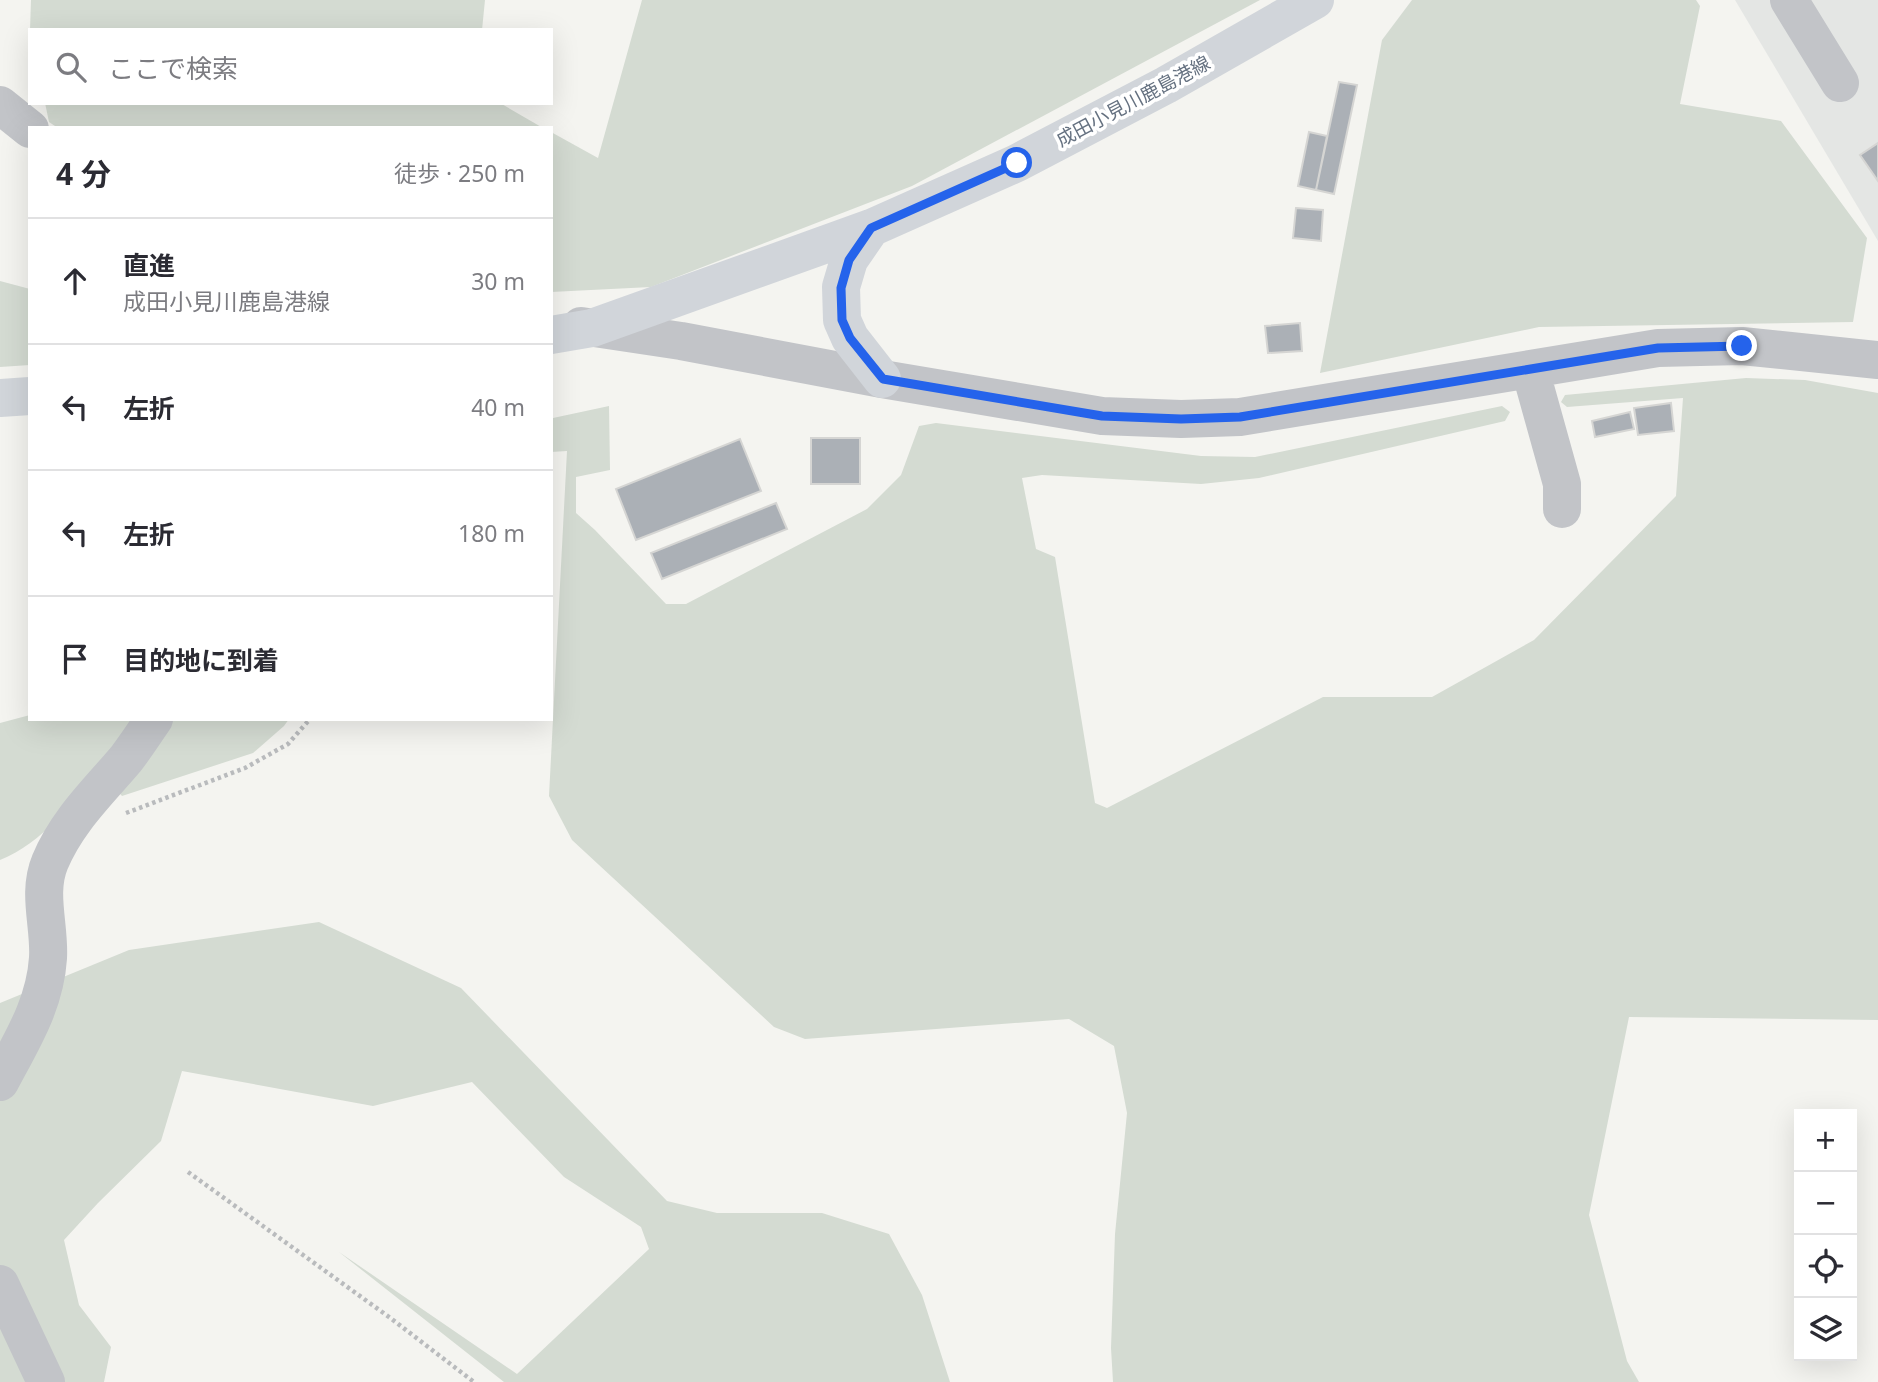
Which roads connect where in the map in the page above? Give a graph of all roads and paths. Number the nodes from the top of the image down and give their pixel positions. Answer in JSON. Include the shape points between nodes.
{"nodes":[{"id":1,"x":1315,"y":0,"type":"edge"},
{"id":2,"x":1789,"y":0,"type":"edge"},
{"id":3,"x":1840,"y":83,"type":"dead end"},
{"id":4,"x":0,"y":105,"type":"edge"},
{"id":5,"x":28,"y":127,"type":"edge"},
{"id":6,"x":871,"y":228,"type":"junction"},
{"id":7,"x":553,"y":321,"type":"edge"},
{"id":8,"x":592,"y":328,"type":"junction"},
{"id":9,"x":553,"y":335,"type":"edge"},
{"id":10,"x":1878,"y":360,"type":"edge"},
{"id":11,"x":1530,"y":369,"type":"junction"},
{"id":12,"x":883,"y":379,"type":"junction"},
{"id":13,"x":28,"y":396,"type":"edge"},
{"id":14,"x":0,"y":398,"type":"edge"},
{"id":15,"x":1562,"y":509,"type":"dead end"},
{"id":16,"x":153,"y":721,"type":"edge"},
{"id":17,"x":308,"y":721,"type":"edge"},
{"id":18,"x":74,"y":821,"type":"junction"},
{"id":19,"x":0,"y":1082,"type":"edge"},
{"id":20,"x":188,"y":1172,"type":"dead end"},
{"id":21,"x":0,"y":1284,"type":"edge"},
{"id":22,"x":47,"y":1382,"type":"edge"},
{"id":23,"x":474,"y":1382,"type":"edge"}],
"edges":[{"from":1,"to":6,"type":"main road","name":"成田小見川鹿島港線","via":[[1017,163]]},
{"from":2,"to":3,"type":"street"},
{"from":4,"to":5,"type":"street"},
{"from":6,"to":8,"type":"main road","name":"成田小見川鹿島港線"},
{"from":6,"to":12,"type":"main road","via":[[849,260],[841,288],[842,320],[850,338]]},
{"from":7,"to":8,"type":"street"},
{"from":8,"to":9,"type":"main road","name":"成田小見川鹿島港線"},
{"from":8,"to":12,"type":"street"},
{"from":10,"to":11,"type":"street","via":[[1742,346],[1670,347]]},
{"from":11,"to":12,"type":"street","via":[[1240,417],[1181,419],[1102,416]]},
{"from":11,"to":15,"type":"street","via":[[1562,484]]},
{"from":13,"to":14,"type":"main road"},
{"from":16,"to":18,"type":"street"},
{"from":17,"to":18,"type":"path","via":[[288,744],[245,768],[132,811],[99,821]]},
{"from":18,"to":19,"type":"street","via":[[49,864],[44,885],[48,956],[37,1013]]},
{"from":20,"to":23,"type":"path"},
{"from":21,"to":22,"type":"street"}]}
